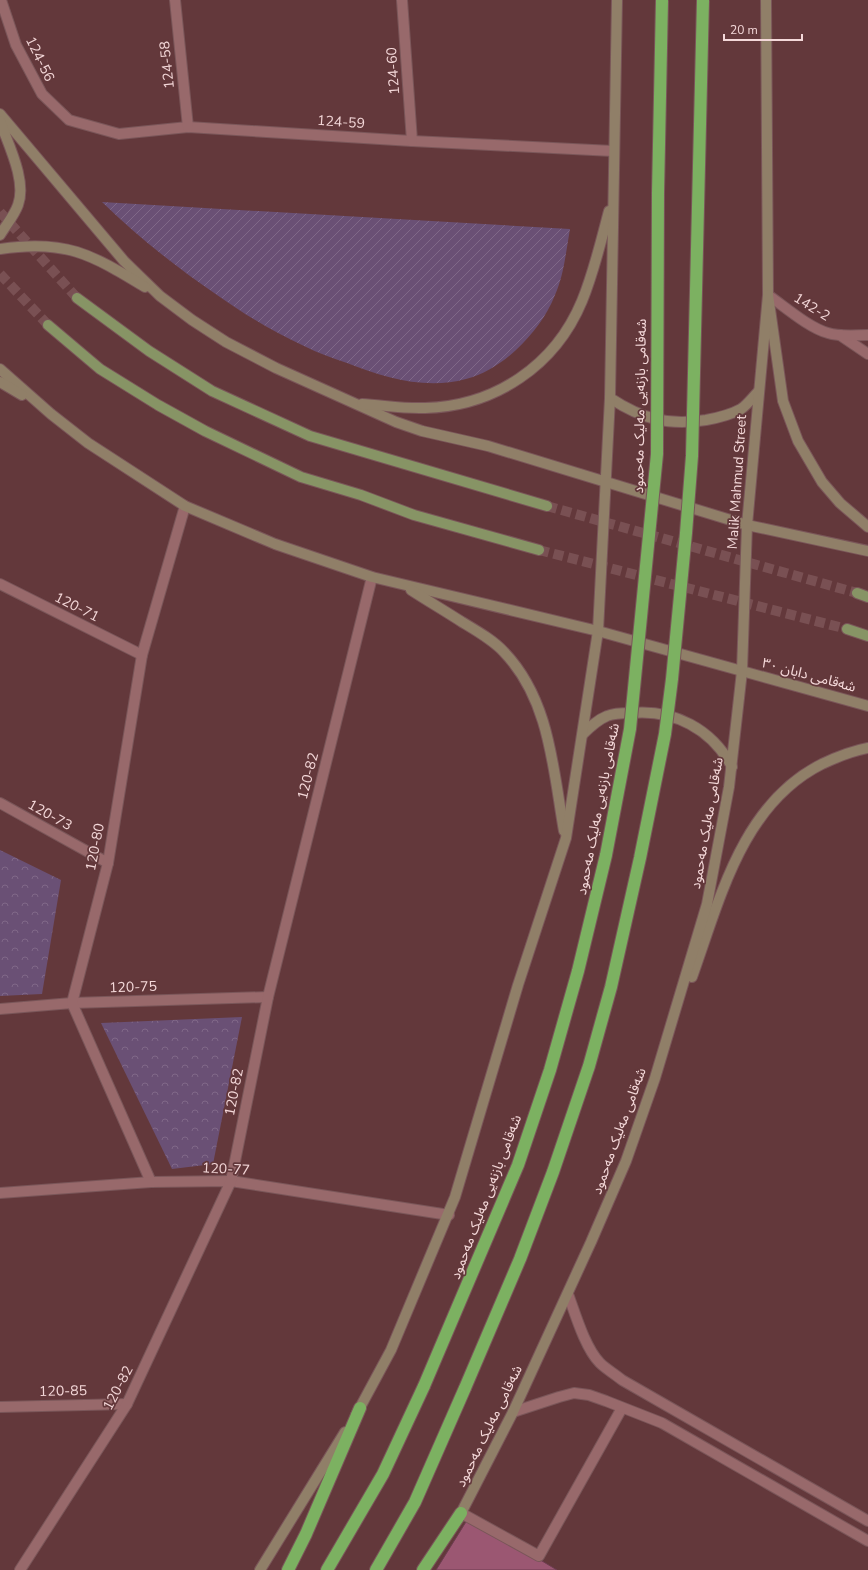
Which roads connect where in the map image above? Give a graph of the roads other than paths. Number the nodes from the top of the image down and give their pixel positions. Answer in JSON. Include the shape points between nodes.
{"nodes":[{"id":1,"x":1,"y":0,"type":"edge"},
{"id":2,"x":174,"y":0,"type":"edge"},
{"id":3,"x":402,"y":0,"type":"edge"},
{"id":4,"x":617,"y":0,"type":"edge"},
{"id":5,"x":662,"y":0,"type":"edge"},
{"id":6,"x":703,"y":0,"type":"edge"},
{"id":7,"x":766,"y":0,"type":"edge"},
{"id":8,"x":0,"y":114,"type":"edge"},
{"id":9,"x":69,"y":120,"type":"joint"},
{"id":10,"x":0,"y":121,"type":"edge"},
{"id":11,"x":188,"y":127,"type":"junction"},
{"id":12,"x":412,"y":141,"type":"junction"},
{"id":13,"x":613,"y":151,"type":"junction"},
{"id":14,"x":613,"y":197,"type":"junction"},
{"id":15,"x":0,"y":235,"type":"edge"},
{"id":16,"x":0,"y":249,"type":"edge"},
{"id":17,"x":768,"y":295,"type":"junction"},
{"id":18,"x":160,"y":296,"type":"junction"},
{"id":19,"x":77,"y":298,"type":"tunnel mouth"},
{"id":20,"x":48,"y":325,"type":"tunnel mouth"},
{"id":21,"x":840,"y":335,"type":"junction"},
{"id":22,"x":868,"y":335,"type":"edge"},
{"id":23,"x":868,"y":354,"type":"edge"},
{"id":24,"x":0,"y":370,"type":"edge"},
{"id":25,"x":0,"y":382,"type":"edge"},
{"id":26,"x":758,"y":392,"type":"junction"},
{"id":27,"x":610,"y":398,"type":"junction"},
{"id":28,"x":352,"y":403,"type":"junction"},
{"id":29,"x":51,"y":414,"type":"junction"},
{"id":30,"x":605,"y":482,"type":"junction"},
{"id":31,"x":185,"y":506,"type":"junction"},
{"id":32,"x":547,"y":506,"type":"tunnel mouth"},
{"id":33,"x":747,"y":524,"type":"junction"},
{"id":34,"x":868,"y":527,"type":"edge"},
{"id":35,"x":539,"y":550,"type":"tunnel mouth"},
{"id":36,"x":868,"y":551,"type":"edge"},
{"id":37,"x":372,"y":577,"type":"junction"},
{"id":38,"x":0,"y":584,"type":"edge"},
{"id":39,"x":404,"y":585,"type":"junction"},
{"id":40,"x":857,"y":593,"type":"tunnel mouth"},
{"id":41,"x":868,"y":597,"type":"edge"},
{"id":42,"x":847,"y":629,"type":"tunnel mouth"},
{"id":43,"x":598,"y":631,"type":"junction"},
{"id":44,"x":868,"y":636,"type":"edge"},
{"id":45,"x":142,"y":655,"type":"junction"},
{"id":46,"x":742,"y":671,"type":"junction"},
{"id":47,"x":868,"y":706,"type":"edge"},
{"id":48,"x":582,"y":734,"type":"junction"},
{"id":49,"x":868,"y":748,"type":"edge"},
{"id":50,"x":732,"y":767,"type":"junction"},
{"id":51,"x":0,"y":803,"type":"edge"},
{"id":52,"x":566,"y":838,"type":"junction"},
{"id":53,"x":108,"y":863,"type":"junction"},
{"id":54,"x":268,"y":997,"type":"junction"},
{"id":55,"x":72,"y":1003,"type":"junction"},
{"id":56,"x":0,"y":1009,"type":"edge"},
{"id":57,"x":655,"y":1078,"type":"junction"},
{"id":58,"x":231,"y":1180,"type":"junction"},
{"id":59,"x":151,"y":1182,"type":"junction"},
{"id":60,"x":0,"y":1193,"type":"edge"},
{"id":61,"x":449,"y":1215,"type":"junction"},
{"id":62,"x":568,"y":1294,"type":"junction"},
{"id":63,"x":127,"y":1404,"type":"junction"},
{"id":64,"x":0,"y":1407,"type":"edge"},
{"id":65,"x":360,"y":1408,"type":"junction"},
{"id":66,"x":622,"y":1408,"type":"junction"},
{"id":67,"x":513,"y":1412,"type":"junction"},
{"id":68,"x":461,"y":1514,"type":"junction"},
{"id":69,"x":868,"y":1521,"type":"edge"},
{"id":70,"x":868,"y":1541,"type":"edge"},
{"id":71,"x":20,"y":1570,"type":"edge"},
{"id":72,"x":260,"y":1570,"type":"edge"},
{"id":73,"x":288,"y":1570,"type":"edge"},
{"id":74,"x":326,"y":1570,"type":"edge"},
{"id":75,"x":376,"y":1570,"type":"edge"},
{"id":76,"x":422,"y":1570,"type":"edge"},
{"id":77,"x":430,"y":1570,"type":"edge"}],
"edges":[{"from":1,"to":9,"type":"street","name":"124-56","via":[[16,45],[42,94]]},
{"from":2,"to":11,"type":"street","name":"124-58"},
{"from":3,"to":12,"type":"street","name":"124-60"},
{"from":4,"to":13,"type":"main road"},
{"from":5,"to":74,"type":"highway","name":"شەقامی بازنەیی مەلیک مەحمود","bridge":true,"via":[[657,454],[630,728],[606,855],[578,971],[550,1070],[518,1165],[424,1386],[383,1474]]},
{"from":6,"to":75,"type":"highway","bridge":true,"via":[[692,456],[665,734],[640,858],[611,987],[589,1066],[553,1172],[492,1327],[415,1502]]},
{"from":7,"to":17,"type":"main road"},
{"from":8,"to":18,"type":"main road","via":[[124,261]]},
{"from":9,"to":11,"type":"street","name":"124-59","via":[[119,134]]},
{"from":10,"to":15,"type":"main road","via":[[14,158],[20,192],[16,209]]},
{"from":11,"to":12,"type":"street","name":"124-59"},
{"from":12,"to":13,"type":"street","name":"124-59"},
{"from":13,"to":14,"type":"main road"},
{"from":14,"to":27,"type":"main road"},
{"from":14,"to":28,"type":"main road","via":[[591,276],[576,314],[545,358],[527,374],[491,394],[445,407]]},
{"from":16,"to":18,"type":"main road","via":[[45,246],[78,251],[109,265]]},
{"from":17,"to":21,"type":"street","name":"142-2","via":[[814,327]]},
{"from":17,"to":26,"type":"main road","name":"Malik Mahmud Street"},
{"from":17,"to":34,"type":"main road","via":[[783,401],[798,441],[822,482],[840,503]]},
{"from":18,"to":28,"type":"main road","via":[[226,342]]},
{"from":19,"to":32,"type":"main road","via":[[149,351],[212,391],[310,436]]},
{"from":20,"to":35,"type":"main road","via":[[100,369],[158,405],[205,431],[301,477],[414,514]]},
{"from":21,"to":22,"type":"street","name":"142-2"},
{"from":21,"to":23,"type":"street"},
{"from":24,"to":29,"type":"main road"},
{"from":25,"to":29,"type":"main road"},
{"from":26,"to":27,"type":"main road","via":[[741,409],[719,418],[676,423],[652,419],[630,411]]},
{"from":26,"to":33,"type":"main road","name":"Malik Mahmud Street"},
{"from":27,"to":30,"type":"main road"},
{"from":28,"to":30,"type":"main road","via":[[422,431],[488,446]]},
{"from":29,"to":31,"type":"main road","name":"شەقامی دابان ٣٠","via":[[88,443]]},
{"from":30,"to":33,"type":"main road"},
{"from":30,"to":43,"type":"main road"},
{"from":31,"to":37,"type":"main road","name":"شەقامی دابان ٣٠","via":[[275,544]]},
{"from":31,"to":45,"type":"street","name":"120-80"},
{"from":33,"to":36,"type":"main road"},
{"from":33,"to":46,"type":"main road","name":"Malik Mahmud Street"},
{"from":37,"to":39,"type":"main road","name":"شەقامی دابان ٣٠"},
{"from":37,"to":54,"type":"street","name":"120-82"},
{"from":38,"to":45,"type":"street","name":"120-71"},
{"from":39,"to":43,"type":"main road","name":"شەقامی دابان ٣٠"},
{"from":39,"to":52,"type":"main road","via":[[483,635],[504,651],[519,670],[542,716]]},
{"from":40,"to":41,"type":"main road"},
{"from":42,"to":44,"type":"main road"},
{"from":43,"to":46,"type":"main road","name":"شەقامی دابان ٣٠"},
{"from":43,"to":48,"type":"main road"},
{"from":45,"to":53,"type":"street","name":"120-80"},
{"from":46,"to":47,"type":"main road","name":"شەقامی دابان ٣٠"},
{"from":46,"to":50,"type":"main road","name":"شەقامی مەلیک مەحمود"},
{"from":48,"to":50,"type":"main road","via":[[608,715],[660,713],[687,722],[704,732],[716,742]]},
{"from":48,"to":52,"type":"main road"},
{"from":49,"to":57,"type":"main road","via":[[844,754],[794,781],[780,793],[756,823],[730,873]]},
{"from":50,"to":57,"type":"main road","name":"شەقامی مەلیک مەحمود","via":[[707,904]]},
{"from":51,"to":53,"type":"street","name":"120-73"},
{"from":52,"to":61,"type":"main road"},
{"from":53,"to":55,"type":"street","name":"120-80"},
{"from":54,"to":55,"type":"street","name":"120-75"},
{"from":54,"to":58,"type":"street","name":"120-82"},
{"from":55,"to":56,"type":"street","name":"120-75"},
{"from":55,"to":59,"type":"street"},
{"from":57,"to":62,"type":"main road","name":"شەقامی مەلیک مەحمود","via":[[626,1161]]},
{"from":58,"to":59,"type":"street","name":"120-77"},
{"from":58,"to":61,"type":"street","name":"120-77"},
{"from":58,"to":63,"type":"street","name":"120-82"},
{"from":59,"to":60,"type":"street","name":"120-77"},
{"from":61,"to":65,"type":"main road","via":[[391,1350]]},
{"from":62,"to":67,"type":"main road","name":"شەقامی مەلیک مەحمود"},
{"from":62,"to":69,"type":"street","via":[[586,1342],[598,1361],[609,1370],[629,1384]]},
{"from":63,"to":64,"type":"street","name":"120-85"},
{"from":63,"to":71,"type":"street","name":"120-82"},
{"from":65,"to":72,"type":"main road"},
{"from":65,"to":73,"type":"highway"},
{"from":66,"to":67,"type":"street","via":[[589,1395],[574,1393]]},
{"from":66,"to":68,"type":"street","via":[[539,1556]]},
{"from":66,"to":70,"type":"street","via":[[662,1424]]},
{"from":67,"to":68,"type":"main road","name":"شەقامی مەلیک مەحمود"},
{"from":68,"to":76,"type":"highway"},
{"from":68,"to":77,"type":"main road","name":"شەقامی مەلیک مەحمود"}]}
